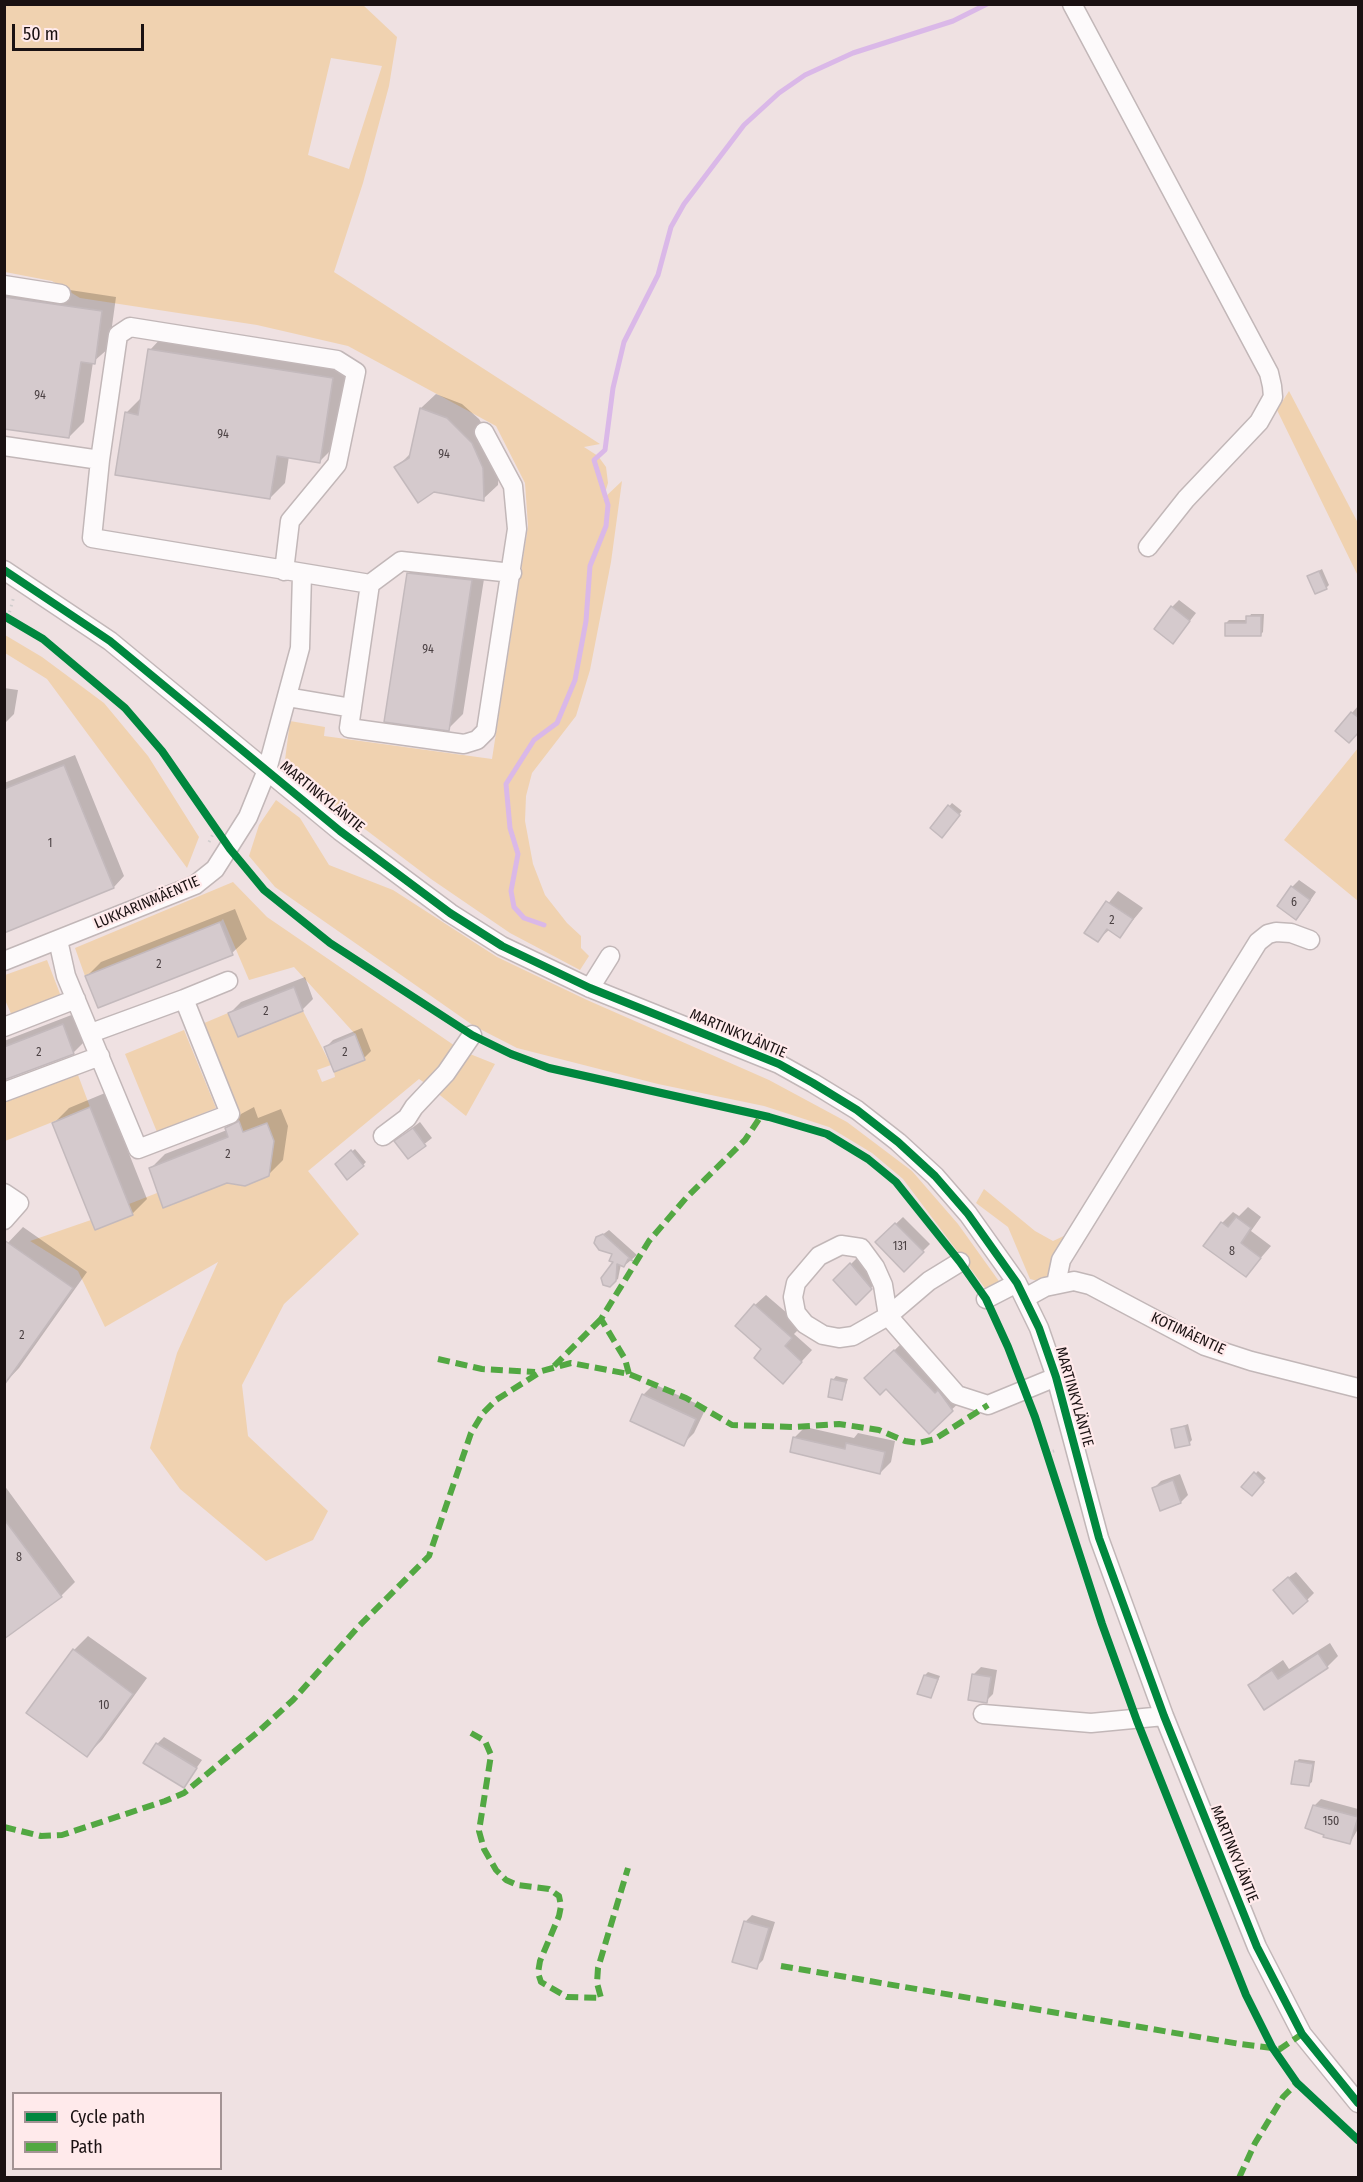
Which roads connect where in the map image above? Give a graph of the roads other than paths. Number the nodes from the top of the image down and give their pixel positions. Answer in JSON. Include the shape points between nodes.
{"nodes":[{"id":1,"x":1072,"y":4,"type":"edge"},
{"id":2,"x":4,"y":285,"type":"edge"},
{"id":3,"x":61,"y":294,"type":"dead end"},
{"id":4,"x":484,"y":432,"type":"dead end"},
{"id":5,"x":4,"y":446,"type":"edge"},
{"id":6,"x":100,"y":460,"type":"junction"},
{"id":7,"x":1148,"y":548,"type":"dead end"},
{"id":8,"x":4,"y":570,"type":"edge"},
{"id":9,"x":293,"y":572,"type":"junction"},
{"id":10,"x":512,"y":573,"type":"junction"},
{"id":11,"x":370,"y":584,"type":"junction"},
{"id":12,"x":287,"y":697,"type":"junction"},
{"id":13,"x":352,"y":708,"type":"junction"},
{"id":14,"x":267,"y":770,"type":"junction"},
{"id":15,"x":58,"y":940,"type":"junction"},
{"id":16,"x":1310,"y":940,"type":"dead end"},
{"id":17,"x":610,"y":956,"type":"dead end"},
{"id":18,"x":4,"y":960,"type":"edge"},
{"id":19,"x":228,"y":981,"type":"dead end"},
{"id":20,"x":590,"y":988,"type":"junction"},
{"id":21,"x":76,"y":999,"type":"junction"},
{"id":22,"x":184,"y":999,"type":"junction"},
{"id":23,"x":4,"y":1027,"type":"edge"},
{"id":24,"x":91,"y":1033,"type":"junction"},
{"id":25,"x":472,"y":1035,"type":"dead end"},
{"id":26,"x":100,"y":1056,"type":"junction"},
{"id":27,"x":4,"y":1092,"type":"edge"},
{"id":28,"x":383,"y":1136,"type":"dead end"},
{"id":29,"x":4,"y":1193,"type":"edge"},
{"id":30,"x":4,"y":1220,"type":"edge"},
{"id":31,"x":960,"y":1262,"type":"dead end"},
{"id":32,"x":1056,"y":1284,"type":"junction"},
{"id":33,"x":1021,"y":1290,"type":"junction"},
{"id":34,"x":986,"y":1299,"type":"dead end"},
{"id":35,"x":888,"y":1316,"type":"junction"},
{"id":36,"x":1056,"y":1377,"type":"junction"},
{"id":37,"x":1359,"y":1388,"type":"edge"},
{"id":38,"x":983,"y":1713,"type":"dead end"},
{"id":39,"x":1164,"y":1716,"type":"junction"},
{"id":40,"x":1359,"y":2103,"type":"edge"}],
"edges":[{"from":1,"to":7,"type":"street","via":[[1269,373],[1272,386],[1273,397],[1259,422],[1186,499]]},
{"from":2,"to":3,"type":"street"},
{"from":4,"to":10,"type":"street","via":[[513,486],[517,529]]},
{"from":5,"to":6,"type":"street"},
{"from":6,"to":9,"type":"street","via":[[92,538]]},
{"from":6,"to":9,"type":"street","name":"LUKKARINMÄENTIE","via":[[118,335],[130,327],[337,360],[356,372],[336,464],[291,521]]},
{"from":8,"to":14,"type":"street","name":"MARTINKYLÄNTIE","via":[[110,641]]},
{"from":9,"to":11,"type":"street"},
{"from":9,"to":12,"type":"street","name":"LUKKARINMÄENTIE","via":[[300,648]]},
{"from":10,"to":11,"type":"street","via":[[401,561]]},
{"from":10,"to":13,"type":"street","via":[[486,731],[477,740],[464,744],[349,728]]},
{"from":11,"to":13,"type":"street"},
{"from":12,"to":13,"type":"street"},
{"from":12,"to":14,"type":"street","name":"LUKKARINMÄENTIE"},
{"from":14,"to":15,"type":"street","name":"LUKKARINMÄENTIE","via":[[248,817],[215,869],[195,885]]},
{"from":14,"to":20,"type":"street","name":"MARTINKYLÄNTIE","via":[[450,914],[502,946]]},
{"from":15,"to":18,"type":"street","name":"LUKKARINMÄENTIE"},
{"from":15,"to":21,"type":"street"},
{"from":16,"to":32,"type":"street","via":[[1276,932],[1258,942],[1060,1260]]},
{"from":17,"to":20,"type":"street"},
{"from":19,"to":22,"type":"street"},
{"from":20,"to":33,"type":"street","name":"MARTINKYLÄNTIE","via":[[779,1064],[857,1110],[935,1176],[987,1237]]},
{"from":21,"to":23,"type":"street"},
{"from":21,"to":24,"type":"street"},
{"from":22,"to":24,"type":"street"},
{"from":22,"to":26,"type":"street","via":[[230,1113],[138,1149]]},
{"from":24,"to":26,"type":"street"},
{"from":25,"to":28,"type":"street","via":[[407,1118]]},
{"from":26,"to":27,"type":"street"},
{"from":29,"to":30,"type":"street","via":[[19,1203]]},
{"from":31,"to":35,"type":"street","via":[[929,1281]]},
{"from":32,"to":33,"type":"street","name":"KOTIMÄENTIE"},
{"from":32,"to":37,"type":"street","name":"KOTIMÄENTIE","via":[[1074,1281],[1090,1286],[1205,1346]]},
{"from":33,"to":34,"type":"street","name":"KOTIMÄENTIE"},
{"from":33,"to":36,"type":"street","name":"MARTINKYLÄNTIE"},
{"from":35,"to":35,"type":"street","via":[[854,1336],[823,1335],[796,1313],[796,1283],[830,1249],[841,1245],[861,1248],[883,1285]]},
{"from":35,"to":36,"type":"street","via":[[957,1395],[988,1404]]},
{"from":36,"to":39,"type":"street","name":"MARTINKYLÄNTIE","via":[[1099,1538]]},
{"from":38,"to":39,"type":"street","via":[[1091,1723]]},
{"from":39,"to":40,"type":"street","name":"MARTINKYLÄNTIE","via":[[1275,1987],[1302,2034]]}]}
